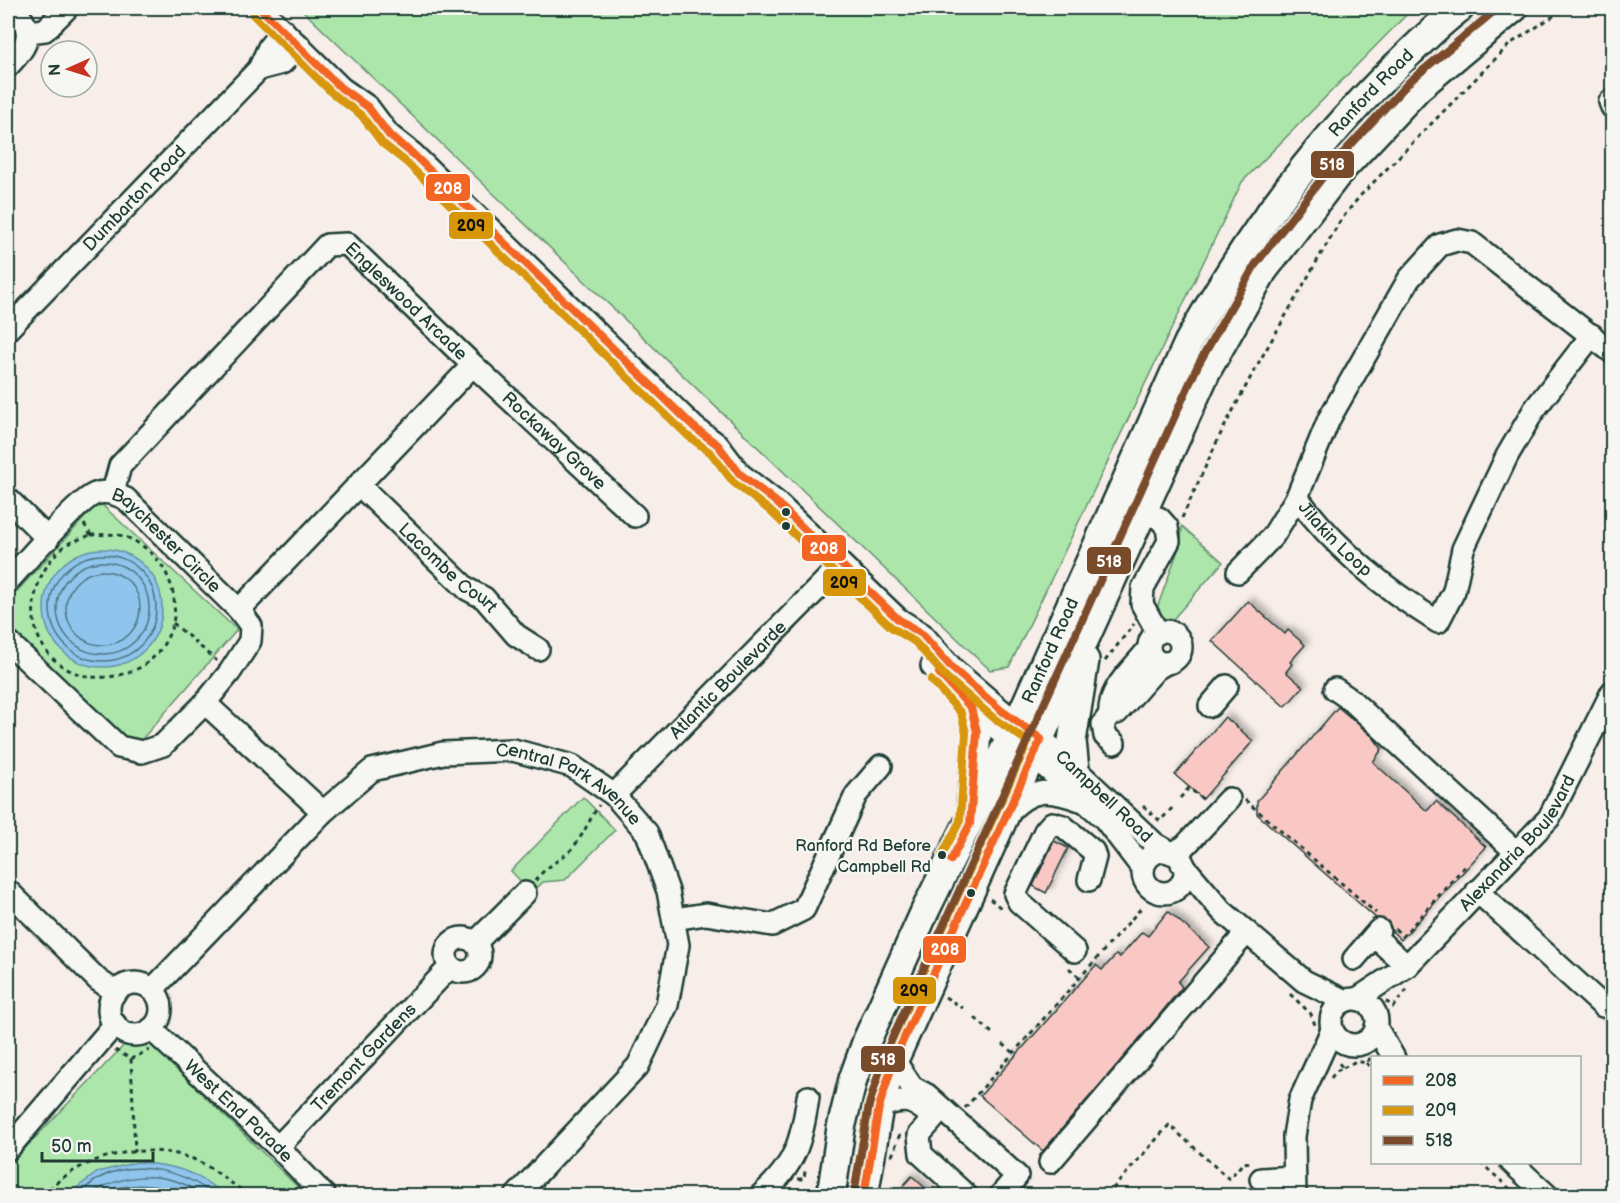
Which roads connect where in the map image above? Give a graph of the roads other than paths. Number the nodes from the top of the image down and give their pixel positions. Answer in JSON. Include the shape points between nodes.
{"nodes":[{"id":1,"x":12,"y":8,"type":"edge"},
{"id":2,"x":67,"y":8,"type":"edge"},
{"id":3,"x":260,"y":8,"type":"edge"},
{"id":4,"x":1460,"y":8,"type":"edge"},
{"id":5,"x":1514,"y":8,"type":"edge"},
{"id":6,"x":283,"y":30,"type":"junction"},
{"id":7,"x":28,"y":33,"type":"junction"},
{"id":8,"x":299,"y":45,"type":"junction"},
{"id":9,"x":8,"y":66,"type":"edge"},
{"id":10,"x":259,"y":69,"type":"junction"},
{"id":11,"x":8,"y":329,"type":"edge"},
{"id":12,"x":1592,"y":335,"type":"junction"},
{"id":13,"x":1612,"y":352,"type":"edge"},
{"id":14,"x":473,"y":364,"type":"junction"},
{"id":15,"x":359,"y":485,"type":"junction"},
{"id":16,"x":113,"y":492,"type":"junction"},
{"id":17,"x":1297,"y":497,"type":"junction"},
{"id":18,"x":8,"y":498,"type":"edge"},
{"id":19,"x":1143,"y":511,"type":"junction"},
{"id":20,"x":634,"y":516,"type":"dead end"},
{"id":21,"x":48,"y":539,"type":"junction"},
{"id":22,"x":841,"y":565,"type":"junction"},
{"id":23,"x":1088,"y":565,"type":"junction"},
{"id":24,"x":1238,"y":572,"type":"dead end"},
{"id":25,"x":8,"y":581,"type":"edge"},
{"id":26,"x":239,"y":610,"type":"junction"},
{"id":27,"x":902,"y":622,"type":"junction"},
{"id":28,"x":1090,"y":627,"type":"junction"},
{"id":29,"x":1154,"y":640,"type":"junction"},
{"id":30,"x":8,"y":642,"type":"edge"},
{"id":31,"x":538,"y":649,"type":"dead end"},
{"id":32,"x":1181,"y":650,"type":"junction"},
{"id":33,"x":1227,"y":686,"type":"dead end"},
{"id":34,"x":1335,"y":690,"type":"dead end"},
{"id":35,"x":1612,"y":693,"type":"edge"},
{"id":36,"x":205,"y":703,"type":"junction"},
{"id":37,"x":1210,"y":706,"type":"dead end"},
{"id":38,"x":971,"y":708,"type":"junction"},
{"id":39,"x":1110,"y":714,"type":"junction"},
{"id":40,"x":1014,"y":731,"type":"junction"},
{"id":41,"x":1114,"y":743,"type":"dead end"},
{"id":42,"x":1037,"y":748,"type":"junction"},
{"id":43,"x":881,"y":766,"type":"dead end"},
{"id":44,"x":1075,"y":770,"type":"junction"},
{"id":45,"x":612,"y":794,"type":"junction"},
{"id":46,"x":1236,"y":799,"type":"road end"},
{"id":47,"x":1086,"y":802,"type":"junction"},
{"id":48,"x":323,"y":812,"type":"junction"},
{"id":49,"x":1003,"y":819,"type":"junction"},
{"id":50,"x":970,"y":824,"type":"junction"},
{"id":51,"x":1516,"y":852,"type":"junction"},
{"id":52,"x":1179,"y":856,"type":"junction"},
{"id":53,"x":1143,"y":869,"type":"junction"},
{"id":54,"x":1089,"y":880,"type":"dead end"},
{"id":55,"x":8,"y":891,"type":"edge"},
{"id":56,"x":1477,"y":891,"type":"junction"},
{"id":57,"x":1169,"y":892,"type":"junction"},
{"id":58,"x":525,"y":893,"type":"road end"},
{"id":59,"x":1222,"y":911,"type":"junction"},
{"id":60,"x":674,"y":919,"type":"junction"},
{"id":61,"x":1247,"y":932,"type":"junction"},
{"id":62,"x":1354,"y":959,"type":"dead end"},
{"id":63,"x":1072,"y":960,"type":"road end"},
{"id":64,"x":1403,"y":970,"type":"junction"},
{"id":65,"x":1295,"y":986,"type":"junction"},
{"id":66,"x":152,"y":990,"type":"junction"},
{"id":67,"x":116,"y":992,"type":"junction"},
{"id":68,"x":1351,"y":1000,"type":"junction"},
{"id":69,"x":1612,"y":1008,"type":"edge"},
{"id":70,"x":1376,"y":1021,"type":"junction"},
{"id":71,"x":108,"y":1032,"type":"junction"},
{"id":72,"x":156,"y":1034,"type":"junction"},
{"id":73,"x":1355,"y":1051,"type":"edge"},
{"id":74,"x":894,"y":1059,"type":"junction"},
{"id":75,"x":808,"y":1097,"type":"dead end"},
{"id":76,"x":879,"y":1107,"type":"junction"},
{"id":77,"x":11,"y":1139,"type":"edge"},
{"id":78,"x":278,"y":1147,"type":"junction"},
{"id":79,"x":1050,"y":1162,"type":"dead end"},
{"id":80,"x":1513,"y":1164,"type":"edge"},
{"id":81,"x":1258,"y":1171,"type":"road end"},
{"id":82,"x":1294,"y":1186,"type":"edge"},
{"id":83,"x":325,"y":1196,"type":"edge"},
{"id":84,"x":516,"y":1196,"type":"edge"},
{"id":85,"x":760,"y":1196,"type":"edge"},
{"id":86,"x":831,"y":1196,"type":"edge"},
{"id":87,"x":864,"y":1196,"type":"edge"},
{"id":88,"x":967,"y":1196,"type":"edge"},
{"id":89,"x":1000,"y":1196,"type":"edge"},
{"id":90,"x":1548,"y":1196,"type":"edge"}],
"edges":[{"from":1,"to":7,"type":"street"},
{"from":2,"to":7,"type":"street","via":[[45,30]]},
{"from":3,"to":6,"type":"street","name":"Campbell Road"},
{"from":4,"to":23,"type":"main road","name":"Ranford Road","via":[[1356,105],[1280,198],[1221,286],[1183,353]]},
{"from":5,"to":19,"type":"main road","name":"Ranford Road","via":[[1418,88],[1340,171],[1263,271],[1207,370]]},
{"from":6,"to":8,"type":"street","name":"Campbell Road"},
{"from":6,"to":10,"type":"street","name":"Dumbarton Road","via":[[269,47]]},
{"from":7,"to":9,"type":"street","via":[[24,50]]},
{"from":8,"to":10,"type":"street","name":"Dumbarton Road","via":[[282,63]]},
{"from":8,"to":22,"type":"street","name":"Campbell Road","via":[[341,88],[368,107],[389,135],[695,428],[718,445],[740,474],[776,502]]},
{"from":10,"to":11,"type":"street","name":"Dumbarton Road"},
{"from":12,"to":13,"type":"street","name":"Jilakin Loop"},
{"from":12,"to":17,"type":"street","name":"Jilakin Loop","via":[[1472,243],[1457,240],[1440,245],[1409,279],[1360,364],[1329,419]]},
{"from":12,"to":17,"type":"street","name":"Jilakin Loop","via":[[1534,410],[1507,456],[1463,549],[1454,591],[1438,622],[1403,600],[1321,529]]},
{"from":14,"to":15,"type":"street","name":"Engleswood Arcade"},
{"from":14,"to":16,"type":"street","name":"Engleswood Arcade","via":[[347,244],[327,245],[120,466]]},
{"from":14,"to":20,"type":"street","name":"Rockaway Grove"},
{"from":15,"to":26,"type":"street","name":"Engleswood Arcade"},
{"from":15,"to":31,"type":"street","name":"Lacombe Court","via":[[467,589],[484,598],[516,635]]},
{"from":16,"to":21,"type":"street","name":"Baychester Circle","via":[[94,494]]},
{"from":16,"to":26,"type":"street","name":"Baychester Circle","via":[[126,499]]},
{"from":17,"to":24,"type":"street","via":[[1273,537]]},
{"from":18,"to":21,"type":"street"},
{"from":19,"to":23,"type":"street","via":[[1134,511],[1119,520],[1105,552]]},
{"from":19,"to":28,"type":"main road","name":"Ranford Road"},
{"from":19,"to":29,"type":"street","via":[[1167,527],[1170,541],[1143,588],[1142,604]]},
{"from":21,"to":25,"type":"street","name":"Baychester Circle"},
{"from":22,"to":27,"type":"street","name":"Campbell Road"},
{"from":22,"to":45,"type":"street","name":"Atlantic Boulevarde"},
{"from":23,"to":40,"type":"main road","name":"Ranford Road"},
{"from":26,"to":36,"type":"street","name":"Baychester Circle","via":[[251,626],[250,641]]},
{"from":27,"to":38,"type":"street","name":"Campbell Road","via":[[913,646]]},
{"from":27,"to":40,"type":"street","name":"Campbell Road","via":[[922,634]]},
{"from":28,"to":42,"type":"main road","name":"Ranford Road"},
{"from":28,"to":44,"type":"main road","via":[[1072,741]]},
{"from":29,"to":32,"type":"street","via":[[1173,633]]},
{"from":29,"to":32,"type":"street","via":[[1152,657]]},
{"from":29,"to":39,"type":"street","via":[[1115,689],[1109,703]]},
{"from":30,"to":36,"type":"street","name":"Baychester Circle","via":[[119,747],[142,752],[163,745]]},
{"from":32,"to":39,"type":"street","via":[[1156,669],[1117,713]]},
{"from":33,"to":37,"type":"street"},
{"from":34,"to":51,"type":"street","via":[[1351,700]]},
{"from":35,"to":51,"type":"street","name":"Alexandria Boulevard","via":[[1549,818]]},
{"from":36,"to":48,"type":"street"},
{"from":38,"to":40,"type":"street","name":"Campbell Road"},
{"from":38,"to":50,"type":"main road","via":[[977,732]]},
{"from":39,"to":41,"type":"street","via":[[1103,724],[1105,736]]},
{"from":40,"to":42,"type":"street","name":"Campbell Road"},
{"from":40,"to":50,"type":"main road","name":"Ranford Road"},
{"from":42,"to":44,"type":"street","name":"Campbell Road"},
{"from":42,"to":47,"type":"street","name":"Campbell Road"},
{"from":42,"to":49,"type":"main road","name":"Ranford Road"},
{"from":43,"to":60,"type":"street","via":[[856,795],[804,909],[772,925],[706,914]]},
{"from":44,"to":52,"type":"street","name":"Campbell Road","via":[[1155,844]]},
{"from":45,"to":48,"type":"street","name":"Central Park Avenue","via":[[572,766],[513,750],[443,753],[372,770]]},
{"from":45,"to":60,"type":"street","name":"Central Park Avenue","via":[[647,833]]},
{"from":46,"to":52,"type":"street","via":[[1200,824]]},
{"from":47,"to":49,"type":"street","name":"Campbell Road","via":[[1056,793],[1029,794]]},
{"from":47,"to":53,"type":"street","name":"Campbell Road","via":[[1104,818]]},
{"from":48,"to":66,"type":"street","name":"Central Park Avenue"},
{"from":49,"to":74,"type":"main road","name":"Ranford Road"},
{"from":50,"to":86,"type":"main road","name":"Ranford Road","via":[[925,911],[867,1040],[841,1128]]},
{"from":51,"to":56,"type":"street","name":"Alexandria Boulevard"},
{"from":52,"to":53,"type":"street","via":[[1157,852]]},
{"from":52,"to":57,"type":"street","via":[[1184,871],[1180,884]]},
{"from":52,"to":59,"type":"street","name":"Campbell Road"},
{"from":53,"to":57,"type":"street","via":[[1150,887]]},
{"from":54,"to":63,"type":"street","via":[[1095,857],[1092,851],[1063,826],[1052,823],[1015,894]]},
{"from":55,"to":67,"type":"street","via":[[98,980]]},
{"from":56,"to":64,"type":"street","name":"Alexandria Boulevard"},
{"from":56,"to":69,"type":"street","via":[[1603,1006]]},
{"from":57,"to":59,"type":"street","name":"Campbell Road"},
{"from":58,"to":78,"type":"street","name":"Tremont Gardens","via":[[475,943],[480,954],[477,965],[461,972],[450,967]]},
{"from":59,"to":61,"type":"street","name":"Campbell Road"},
{"from":60,"to":84,"type":"street","name":"Central Park Avenue","via":[[678,945],[667,1005],[638,1066]]},
{"from":61,"to":65,"type":"street","name":"Campbell Road"},
{"from":61,"to":79,"type":"street"},
{"from":62,"to":64,"type":"street","via":[[1381,927]]},
{"from":64,"to":68,"type":"street","name":"Alexandria Boulevard"},
{"from":64,"to":70,"type":"street","name":"Alexandria Boulevard"},
{"from":65,"to":68,"type":"street","name":"Campbell Road"},
{"from":65,"to":73,"type":"street","name":"Campbell Road"},
{"from":66,"to":67,"type":"street","via":[[138,983]]},
{"from":66,"to":72,"type":"street","via":[[161,1005]]},
{"from":67,"to":71,"type":"street"},
{"from":68,"to":70,"type":"street","name":"Campbell Road","via":[[1369,1004]]},
{"from":68,"to":73,"type":"street","via":[[1335,1008]]},
{"from":70,"to":73,"type":"street","name":"Campbell Road"},
{"from":70,"to":73,"type":"street","via":[[1370,1038]]},
{"from":71,"to":72,"type":"street"},
{"from":71,"to":77,"type":"street"},
{"from":72,"to":78,"type":"street","name":"West End Parade"},
{"from":73,"to":82,"type":"street","via":[[1300,1100],[1294,1136]]},
{"from":74,"to":76,"type":"main road","name":"Ranford Road"},
{"from":74,"to":89,"type":"street","via":[[912,1087],[927,1095],[1017,1176]]},
{"from":75,"to":85,"type":"street","via":[[798,1150],[781,1178]]},
{"from":76,"to":87,"type":"main road","name":"Ranford Road"},
{"from":76,"to":88,"type":"street","via":[[898,1100],[915,1102],[934,1118],[919,1136],[921,1154]]},
{"from":78,"to":83,"type":"street","name":"West End Parade"},
{"from":80,"to":90,"type":"street"},
{"from":81,"to":82,"type":"street"}]}
